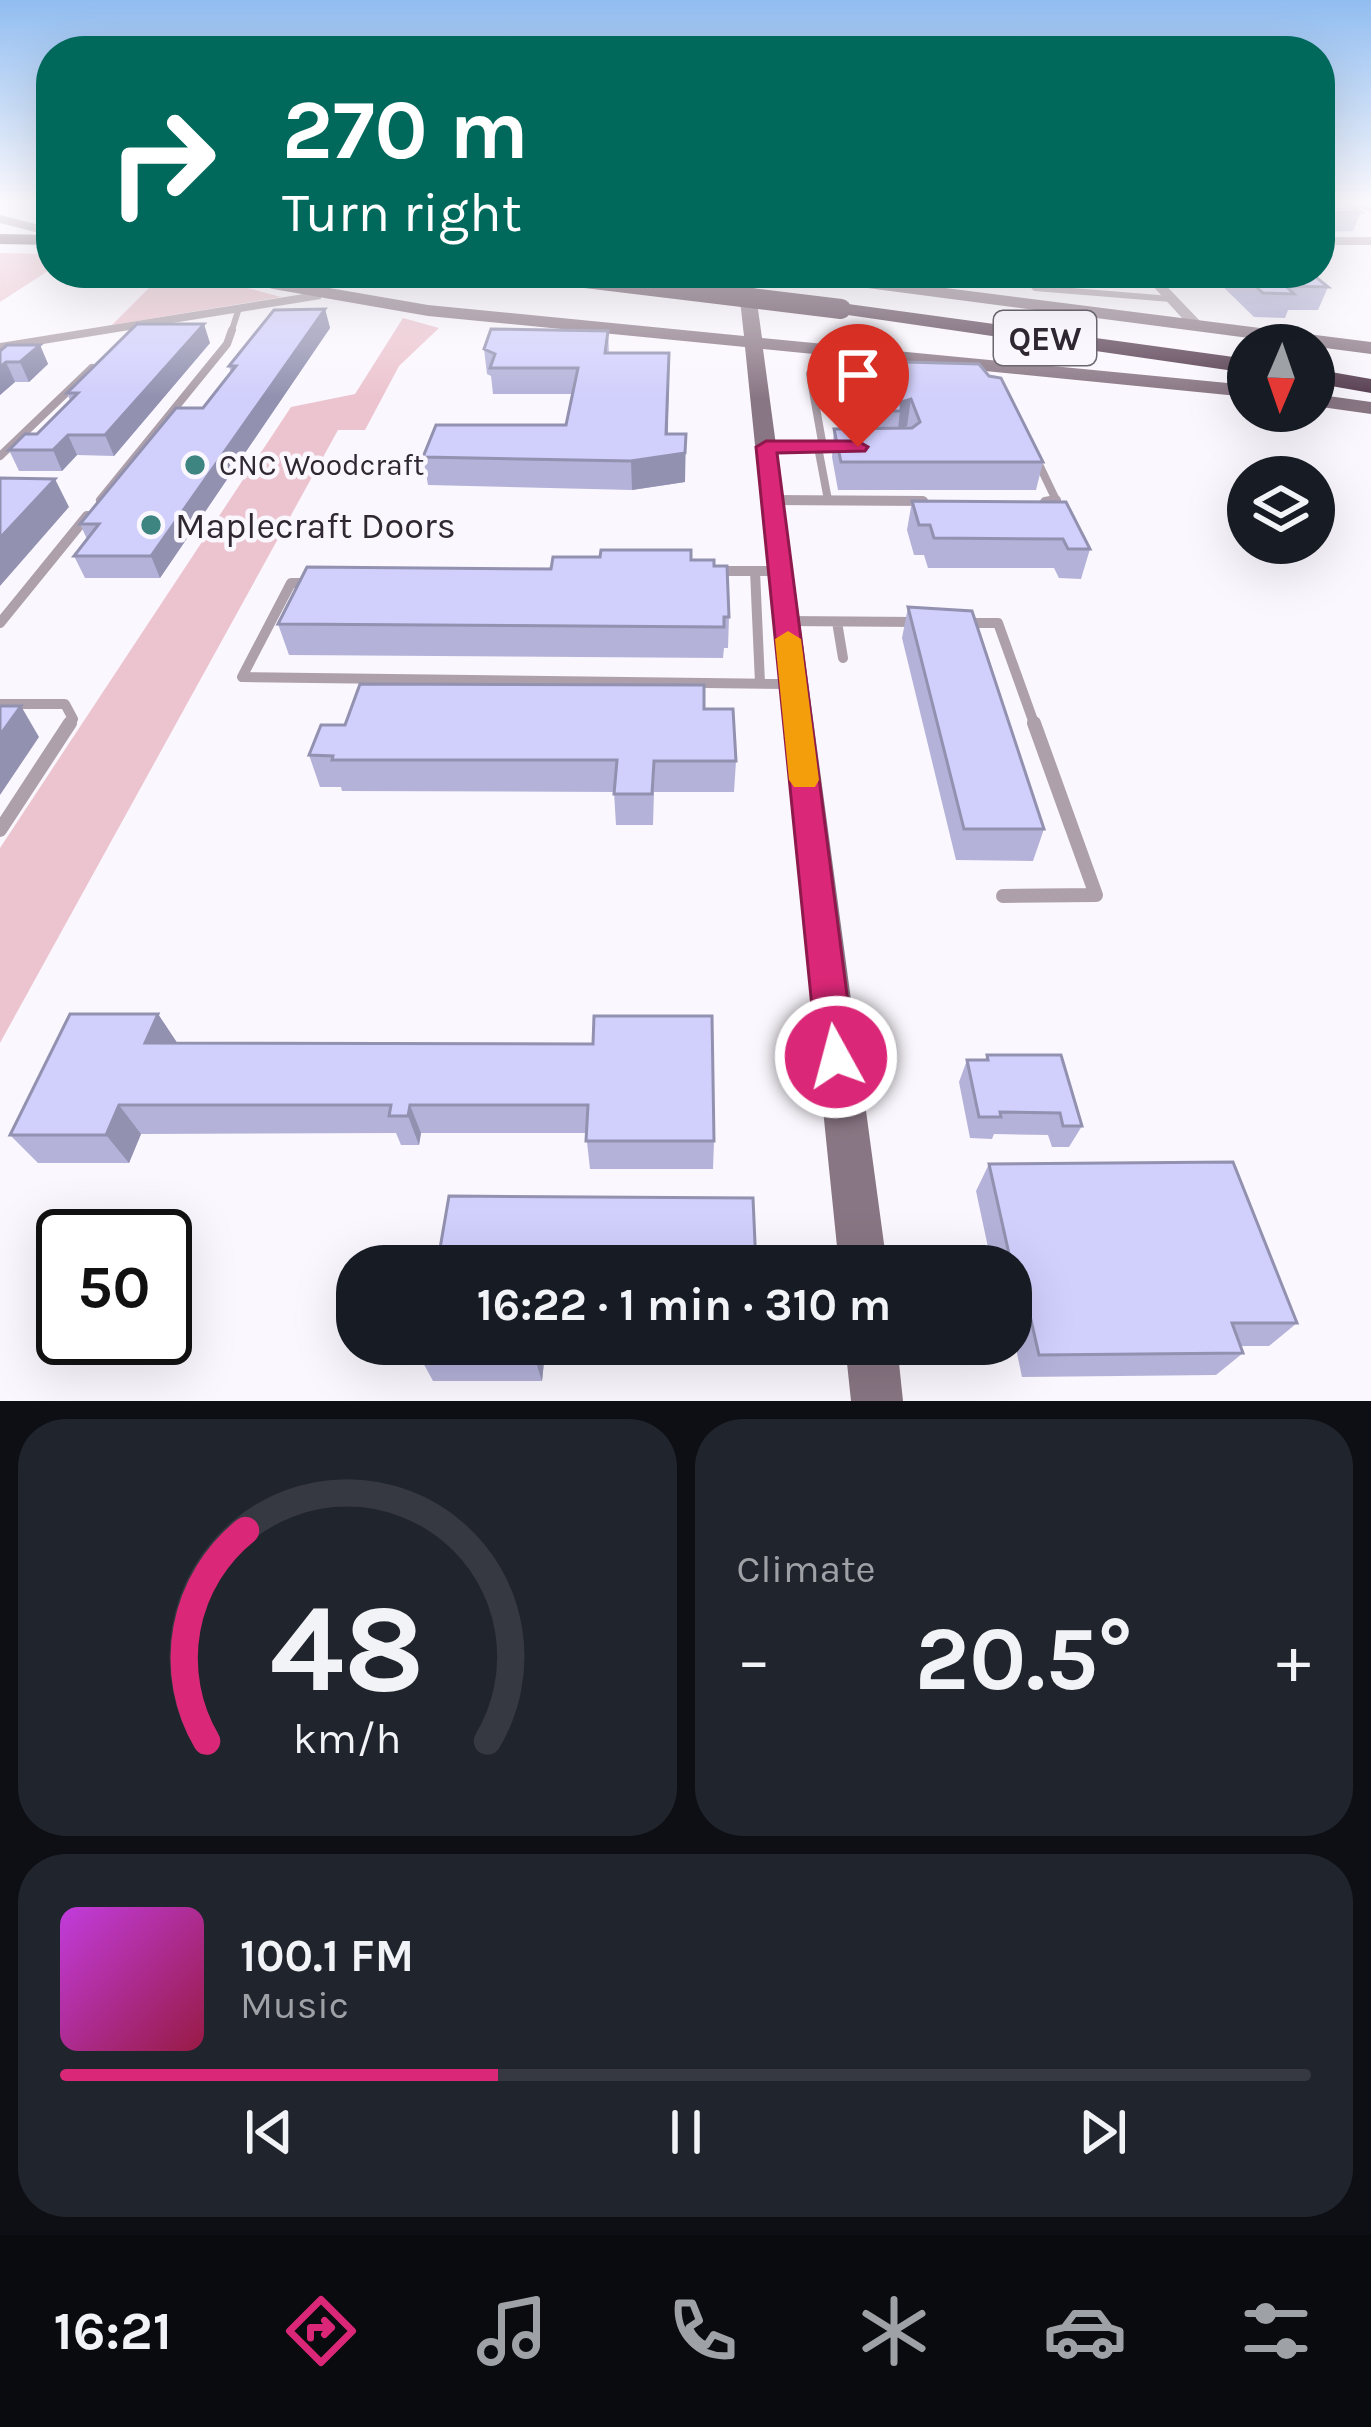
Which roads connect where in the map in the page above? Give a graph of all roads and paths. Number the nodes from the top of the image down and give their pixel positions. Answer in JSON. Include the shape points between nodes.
{"nodes":[{"id":1,"x":283,"y":288,"type":"edge"},
{"id":2,"x":685,"y":288,"type":"edge"},
{"id":3,"x":729,"y":288,"type":"edge"},
{"id":4,"x":748,"y":288,"type":"edge"},
{"id":5,"x":1038,"y":288,"type":"edge"},
{"id":6,"x":1132,"y":288,"type":"edge"},
{"id":7,"x":1161,"y":288,"type":"edge"},
{"id":8,"x":316,"y":296,"type":"junction"},
{"id":9,"x":1141,"y":298,"type":"junction"},
{"id":10,"x":1172,"y":299,"type":"junction"},
{"id":11,"x":844,"y":305,"type":"junction"},
{"id":12,"x":1118,"y":307,"type":"junction"},
{"id":13,"x":239,"y":308,"type":"junction"},
{"id":14,"x":128,"y":326,"type":"junction"},
{"id":15,"x":1196,"y":326,"type":"junction"},
{"id":16,"x":119,"y":342,"type":"edge"},
{"id":17,"x":754,"y":343,"type":"junction"},
{"id":18,"x":0,"y":347,"type":"edge"},
{"id":19,"x":1371,"y":348,"type":"edge"},
{"id":20,"x":1227,"y":350,"type":"edge"},
{"id":21,"x":920,"y":355,"type":"junction"},
{"id":22,"x":103,"y":358,"type":"edge"},
{"id":23,"x":1227,"y":363,"type":"edge"},
{"id":24,"x":1335,"y":363,"type":"edge"},
{"id":25,"x":1371,"y":368,"type":"edge"},
{"id":26,"x":840,"y":370,"type":"junction"},
{"id":27,"x":898,"y":375,"type":"edge"},
{"id":28,"x":918,"y":376,"type":"edge"},
{"id":29,"x":1335,"y":379,"type":"edge"},
{"id":30,"x":1371,"y":384,"type":"edge"},
{"id":31,"x":1227,"y":388,"type":"edge"},
{"id":32,"x":1335,"y":403,"type":"edge"},
{"id":33,"x":1371,"y":408,"type":"edge"},
{"id":34,"x":1028,"y":443,"type":"edge"},
{"id":35,"x":766,"y":447,"type":"junction"},
{"id":36,"x":820,"y":447,"type":"junction"},
{"id":37,"x":858,"y":447,"type":"junction"},
{"id":38,"x":874,"y":447,"type":"edge"},
{"id":39,"x":0,"y":456,"type":"edge"},
{"id":40,"x":772,"y":500,"type":"junction"},
{"id":41,"x":828,"y":500,"type":"junction"},
{"id":42,"x":940,"y":501,"type":"edge"},
{"id":43,"x":1030,"y":502,"type":"edge"},
{"id":44,"x":691,"y":571,"type":"edge"},
{"id":45,"x":768,"y":571,"type":"junction"},
{"id":46,"x":339,"y":583,"type":"edge"},
{"id":47,"x":786,"y":621,"type":"junction"},
{"id":48,"x":836,"y":622,"type":"junction"},
{"id":49,"x":0,"y":623,"type":"edge"},
{"id":50,"x":843,"y":658,"type":"dead end"},
{"id":51,"x":760,"y":683,"type":"junction"},
{"id":52,"x":793,"y":684,"type":"junction"},
{"id":53,"x":0,"y":704,"type":"edge"},
{"id":54,"x":0,"y":830,"type":"edge"},
{"id":55,"x":1003,"y":896,"type":"dead end"},
{"id":56,"x":860,"y":1245,"type":"edge"},
{"id":57,"x":873,"y":1365,"type":"edge"},
{"id":58,"x":877,"y":1401,"type":"edge"}],
"edges":[{"from":1,"to":8,"type":"street"},
{"from":2,"to":11,"type":"highway","number":"QEW","bridge":true},
{"from":3,"to":11,"type":"highway","number":"QEW","bridge":true},
{"from":4,"to":17,"type":"street"},
{"from":5,"to":12,"type":"street"},
{"from":6,"to":9,"type":"lane"},
{"from":7,"to":10,"type":"street"},
{"from":8,"to":13,"type":"street"},
{"from":8,"to":17,"type":"street"},
{"from":9,"to":10,"type":"lane"},
{"from":9,"to":12,"type":"lane"},
{"from":10,"to":15,"type":"street"},
{"from":11,"to":20,"type":"highway","number":"QEW"},
{"from":11,"to":23,"type":"highway","number":"QEW"},
{"from":12,"to":15,"type":"street"},
{"from":13,"to":14,"type":"street"},
{"from":13,"to":49,"type":"lane","via":[[227,344]]},
{"from":14,"to":16,"type":"lane"},
{"from":14,"to":18,"type":"street"},
{"from":15,"to":19,"type":"street"},
{"from":17,"to":21,"type":"street"},
{"from":17,"to":35,"type":"street"},
{"from":21,"to":28,"type":"lane"},
{"from":21,"to":31,"type":"street"},
{"from":22,"to":39,"type":"lane"},
{"from":24,"to":25,"type":"highway"},
{"from":26,"to":27,"type":"lane"},
{"from":26,"to":36,"type":"lane","via":[[810,374]]},
{"from":26,"to":37,"type":"lane"},
{"from":29,"to":30,"type":"highway"},
{"from":32,"to":33,"type":"street"},
{"from":34,"to":43,"type":"lane","via":[[1058,502]]},
{"from":35,"to":36,"type":"lane"},
{"from":35,"to":40,"type":"street"},
{"from":36,"to":37,"type":"lane"},
{"from":36,"to":41,"type":"lane"},
{"from":37,"to":38,"type":"lane"},
{"from":40,"to":41,"type":"lane"},
{"from":40,"to":45,"type":"street"},
{"from":41,"to":42,"type":"lane"},
{"from":44,"to":45,"type":"lane"},
{"from":45,"to":47,"type":"street"},
{"from":45,"to":51,"type":"lane"},
{"from":46,"to":51,"type":"lane","via":[[291,583],[242,677]]},
{"from":47,"to":48,"type":"lane"},
{"from":47,"to":52,"type":"street"},
{"from":48,"to":50,"type":"lane"},
{"from":48,"to":55,"type":"lane","via":[[998,623],[1096,895]]},
{"from":51,"to":52,"type":"lane"},
{"from":52,"to":56,"type":"street"},
{"from":53,"to":54,"type":"lane","via":[[64,704],[73,719]]},
{"from":57,"to":58,"type":"street"}]}
